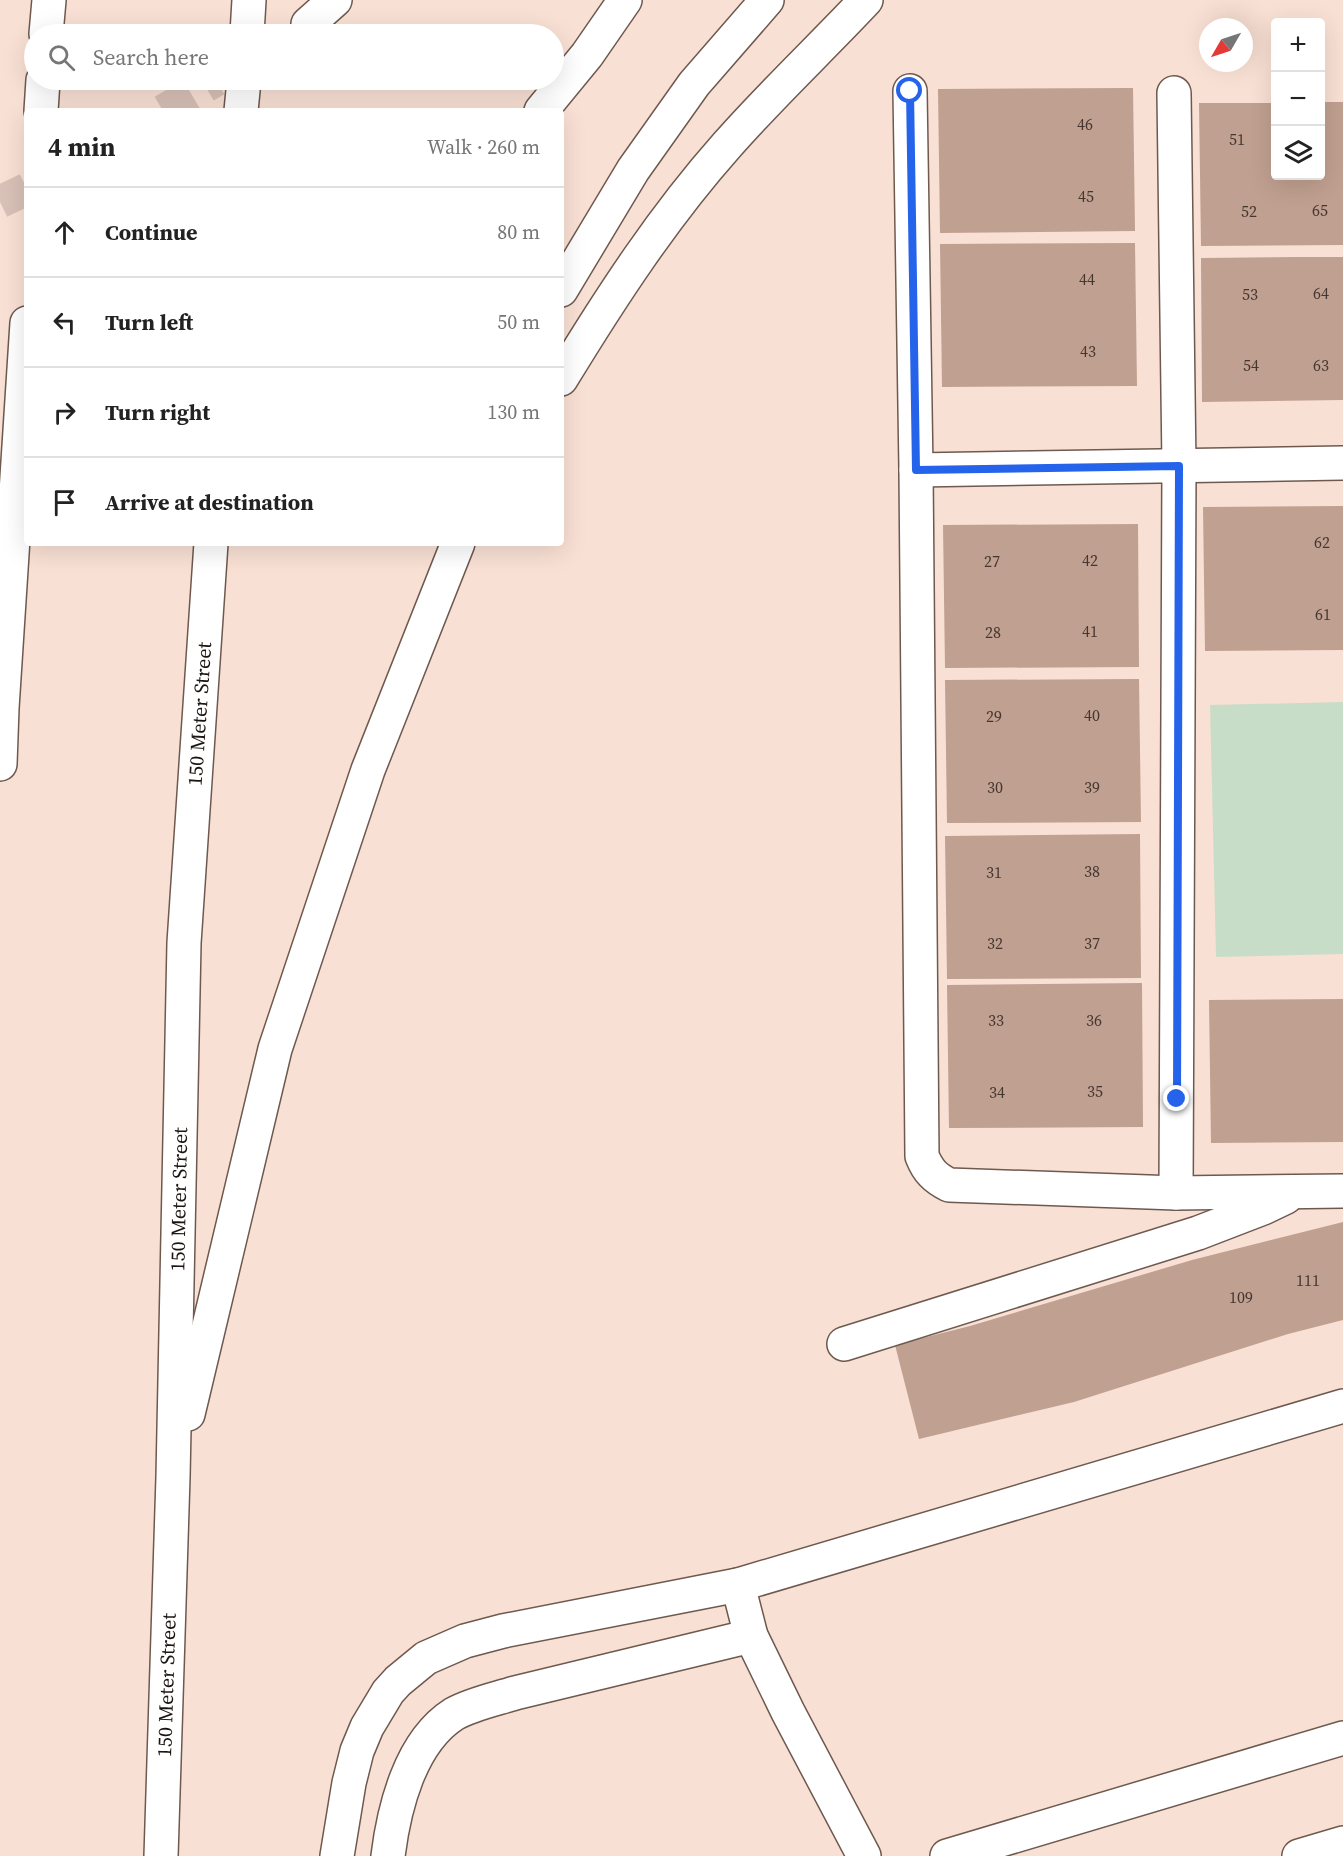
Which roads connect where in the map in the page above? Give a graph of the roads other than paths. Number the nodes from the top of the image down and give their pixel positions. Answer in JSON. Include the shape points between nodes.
{"nodes":[{"id":1,"x":49,"y":0,"type":"edge"},
{"id":2,"x":249,"y":0,"type":"edge"},
{"id":3,"x":335,"y":0,"type":"edge"},
{"id":4,"x":625,"y":0,"type":"edge"},
{"id":5,"x":767,"y":0,"type":"edge"},
{"id":6,"x":866,"y":0,"type":"edge"},
{"id":7,"x":47,"y":24,"type":"edge"},
{"id":8,"x":248,"y":24,"type":"edge"},
{"id":9,"x":308,"y":24,"type":"dead end"},
{"id":10,"x":564,"y":82,"type":"edge"},
{"id":11,"x":42,"y":90,"type":"edge"},
{"id":12,"x":243,"y":90,"type":"edge"},
{"id":13,"x":558,"y":90,"type":"edge"},
{"id":14,"x":910,"y":91,"type":"dead end"},
{"id":15,"x":1174,"y":93,"type":"dead end"},
{"id":16,"x":41,"y":108,"type":"edge"},
{"id":17,"x":242,"y":108,"type":"edge"},
{"id":18,"x":543,"y":108,"type":"edge"},
{"id":19,"x":564,"y":285,"type":"edge"},
{"id":20,"x":24,"y":366,"type":"edge"},
{"id":21,"x":564,"y":374,"type":"edge"},
{"id":22,"x":1343,"y":464,"type":"edge"},
{"id":23,"x":1179,"y":466,"type":"junction"},
{"id":24,"x":916,"y":470,"type":"junction"},
{"id":25,"x":211,"y":546,"type":"edge"},
{"id":26,"x":457,"y":546,"type":"edge"},
{"id":27,"x":1,"y":696,"type":"edge"},
{"id":28,"x":0,"y":764,"type":"edge"},
{"id":29,"x":1334,"y":1191,"type":"edge"},
{"id":30,"x":1176,"y":1193,"type":"junction"},
{"id":31,"x":844,"y":1344,"type":"dead end"},
{"id":32,"x":1343,"y":1406,"type":"edge"},
{"id":33,"x":173,"y":1477,"type":"junction"},
{"id":34,"x":738,"y":1585,"type":"junction"},
{"id":35,"x":751,"y":1636,"type":"junction"},
{"id":36,"x":1343,"y":1738,"type":"edge"},
{"id":37,"x":1343,"y":1843,"type":"edge"},
{"id":38,"x":161,"y":1856,"type":"edge"},
{"id":39,"x":337,"y":1856,"type":"edge"},
{"id":40,"x":388,"y":1856,"type":"edge"},
{"id":41,"x":864,"y":1856,"type":"edge"},
{"id":42,"x":947,"y":1856,"type":"edge"},
{"id":43,"x":1299,"y":1856,"type":"edge"}],
"edges":[{"from":1,"to":7,"type":"main road"},
{"from":2,"to":8,"type":"main road"},
{"from":3,"to":9,"type":"main road"},
{"from":4,"to":10,"type":"main road"},
{"from":5,"to":19,"type":"main road","via":[[694,84],[633,170]]},
{"from":6,"to":21,"type":"main road","via":[[727,145],[658,230]]},
{"from":11,"to":16,"type":"main road"},
{"from":12,"to":17,"type":"main road"},
{"from":13,"to":18,"type":"main road"},
{"from":14,"to":24,"type":"main road"},
{"from":15,"to":23,"type":"main road"},
{"from":20,"to":27,"type":"main road"},
{"from":22,"to":23,"type":"main road"},
{"from":23,"to":24,"type":"main road"},
{"from":23,"to":30,"type":"main road"},
{"from":24,"to":30,"type":"main road","via":[[922,1156],[932,1174],[949,1185]]},
{"from":25,"to":33,"type":"main road","name":"150 Meter Street","via":[[184,943]]},
{"from":26,"to":33,"type":"main road","via":[[368,770],[275,1049]]},
{"from":27,"to":28,"type":"main road"},
{"from":29,"to":30,"type":"main road"},
{"from":29,"to":31,"type":"main road","via":[[1294,1192],[1198,1233]]},
{"from":32,"to":34,"type":"main road"},
{"from":33,"to":38,"type":"main road","name":"150 Meter Street"},
{"from":34,"to":35,"type":"main road"},
{"from":34,"to":39,"type":"main road","via":[[503,1631],[465,1641],[426,1658],[393,1686],[367,1727],[349,1783]]},
{"from":35,"to":40,"type":"main road","via":[[487,1701],[455,1714],[430,1737],[409,1772],[391,1828]]},
{"from":35,"to":41,"type":"main road"},
{"from":36,"to":42,"type":"main road"},
{"from":37,"to":43,"type":"main road"}]}
